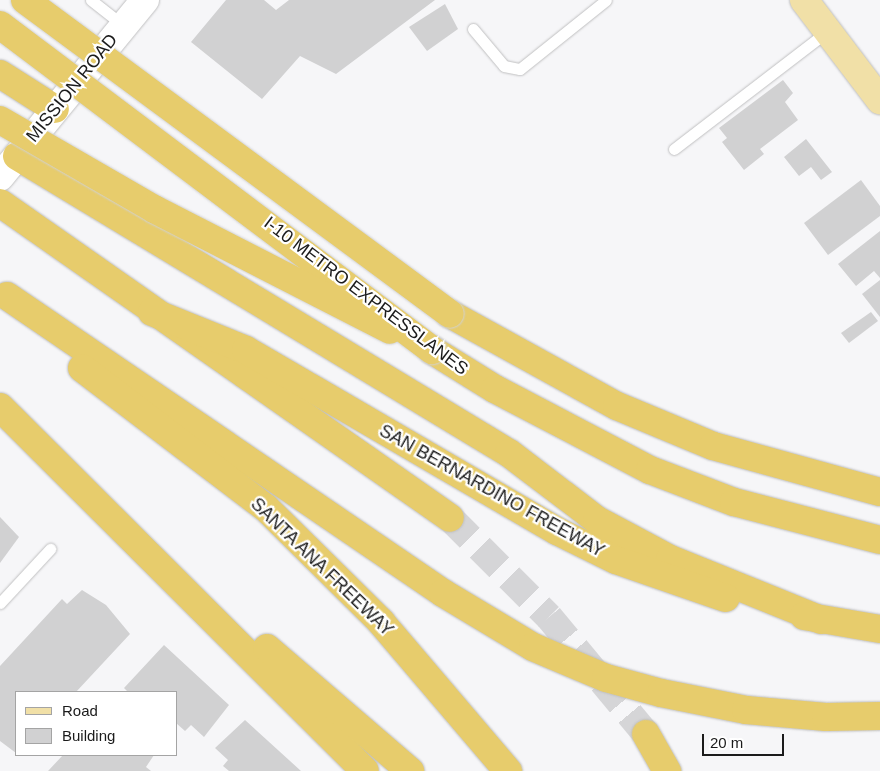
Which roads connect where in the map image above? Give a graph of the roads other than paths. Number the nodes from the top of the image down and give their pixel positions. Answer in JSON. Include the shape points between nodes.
{"nodes":[{"id":1,"x":25,"y":0,"type":"edge"},
{"id":2,"x":91,"y":0,"type":"edge"},
{"id":3,"x":145,"y":0,"type":"edge"},
{"id":4,"x":606,"y":0,"type":"edge"},
{"id":5,"x":804,"y":0,"type":"edge"},
{"id":6,"x":0,"y":25,"type":"edge"},
{"id":7,"x":124,"y":26,"type":"junction"},
{"id":8,"x":472,"y":29,"type":"dead end"},
{"id":9,"x":828,"y":31,"type":"junction"},
{"id":10,"x":0,"y":74,"type":"edge"},
{"id":11,"x":880,"y":100,"type":"edge"},
{"id":12,"x":55,"y":109,"type":"junction"},
{"id":13,"x":0,"y":120,"type":"edge"},
{"id":14,"x":674,"y":149,"type":"dead end"},
{"id":15,"x":8,"y":166,"type":"edge"},
{"id":16,"x":0,"y":203,"type":"edge"},
{"id":17,"x":3,"y":294,"type":"edge"},
{"id":18,"x":152,"y":312,"type":"junction"},
{"id":19,"x":432,"y":350,"type":"junction"},
{"id":20,"x":0,"y":406,"type":"edge"},
{"id":21,"x":880,"y":492,"type":"edge"},
{"id":22,"x":95,"y":497,"type":"junction"},
{"id":23,"x":450,"y":518,"type":"tunnel mouth"},
{"id":24,"x":880,"y":540,"type":"edge"},
{"id":25,"x":50,"y":549,"type":"dead end"},
{"id":26,"x":0,"y":603,"type":"edge"},
{"id":27,"x":822,"y":620,"type":"junction"},
{"id":28,"x":880,"y":629,"type":"edge"},
{"id":29,"x":880,"y":716,"type":"edge"},
{"id":30,"x":646,"y":734,"type":"tunnel mouth"},
{"id":31,"x":365,"y":771,"type":"edge"},
{"id":32,"x":410,"y":771,"type":"edge"},
{"id":33,"x":507,"y":771,"type":"edge"},
{"id":34,"x":667,"y":771,"type":"edge"}],
"edges":[{"from":1,"to":21,"type":"highway","name":"I-10 METRO EXPRESSLANES","bridge":true,"via":[[450,314],[617,406],[696,438],[795,472]]},
{"from":2,"to":7,"type":"lane"},
{"from":3,"to":7,"type":"main road","name":"MISSION ROAD"},
{"from":4,"to":8,"type":"lane","via":[[520,69],[504,66]]},
{"from":5,"to":9,"type":"main road"},
{"from":6,"to":19,"type":"highway","name":"I-10 METRO EXPRESSLANES","bridge":true},
{"from":7,"to":12,"type":"main road","name":"MISSION ROAD"},
{"from":9,"to":11,"type":"main road"},
{"from":9,"to":14,"type":"lane"},
{"from":10,"to":12,"type":"highway"},
{"from":12,"to":15,"type":"main road","name":"MISSION ROAD"},
{"from":13,"to":19,"type":"highway","bridge":true,"via":[[154,209]]},
{"from":15,"to":27,"type":"highway","via":[[509,453],[597,520],[670,559]]},
{"from":16,"to":18,"type":"highway"},
{"from":17,"to":29,"type":"highway","via":[[443,593],[533,647],[606,678],[680,697],[756,710]]},
{"from":17,"to":33,"type":"highway","name":"SANTA ANA FREEWAY","via":[[41,338],[266,508],[381,622]]},
{"from":18,"to":23,"type":"highway"},
{"from":18,"to":27,"type":"highway","name":"SAN BERNARDINO FREEWAY","via":[[246,350],[496,498],[616,560],[709,593]]},
{"from":19,"to":24,"type":"highway","name":"I-10 METRO EXPRESSLANES","via":[[495,389],[650,470],[734,502]]},
{"from":20,"to":22,"type":"highway"},
{"from":22,"to":31,"type":"highway"},
{"from":22,"to":32,"type":"highway"},
{"from":25,"to":26,"type":"lane"},
{"from":27,"to":28,"type":"highway","name":"SAN BERNARDINO FREEWAY"},
{"from":30,"to":34,"type":"highway"}]}
